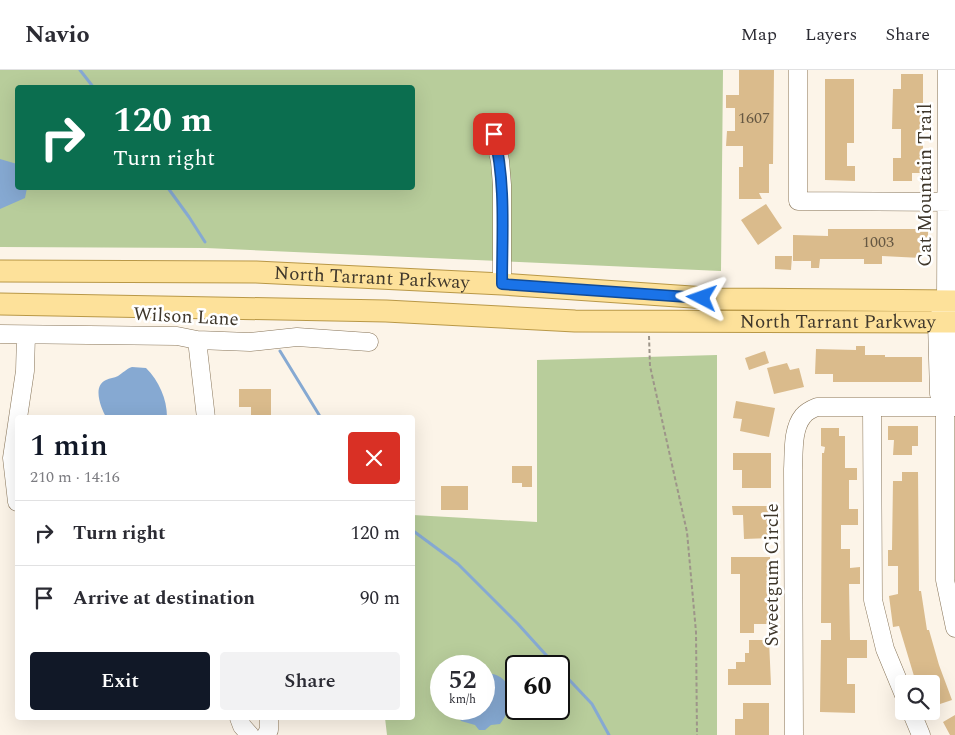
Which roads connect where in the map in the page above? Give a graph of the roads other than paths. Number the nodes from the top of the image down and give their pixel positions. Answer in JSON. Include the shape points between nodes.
{"nodes":[{"id":1,"x":798,"y":70,"type":"edge"},
{"id":2,"x":947,"y":70,"type":"edge"},
{"id":3,"x":494,"y":134,"type":"dead end"},
{"id":4,"x":951,"y":202,"type":"edge"},
{"id":5,"x":0,"y":271,"type":"edge"},
{"id":6,"x":502,"y":284,"type":"junction"},
{"id":7,"x":951,"y":301,"type":"edge"},
{"id":8,"x":0,"y":304,"type":"edge"},
{"id":9,"x":949,"y":322,"type":"edge"},
{"id":10,"x":0,"y":334,"type":"edge"},
{"id":11,"x":26,"y":335,"type":"junction"},
{"id":12,"x":197,"y":340,"type":"junction"},
{"id":13,"x":369,"y":342,"type":"dead end"},
{"id":14,"x":872,"y":407,"type":"junction"},
{"id":15,"x":950,"y":407,"type":"edge"},
{"id":16,"x":18,"y":415,"type":"edge"},
{"id":17,"x":206,"y":415,"type":"edge"},
{"id":18,"x":15,"y":438,"type":"edge"},
{"id":19,"x":15,"y":484,"type":"edge"},
{"id":20,"x":955,"y":628,"type":"edge"},
{"id":21,"x":896,"y":675,"type":"edge"},
{"id":22,"x":240,"y":720,"type":"edge"},
{"id":23,"x":270,"y":720,"type":"edge"},
{"id":24,"x":914,"y":720,"type":"edge"},
{"id":25,"x":250,"y":735,"type":"edge"},
{"id":26,"x":266,"y":735,"type":"edge"},
{"id":27,"x":794,"y":735,"type":"edge"},
{"id":28,"x":921,"y":735,"type":"edge"}],
"edges":[{"from":1,"to":4,"type":"street","via":[[798,201]]},
{"from":2,"to":4,"type":"street","name":"Cat Mountain Trail"},
{"from":3,"to":6,"type":"street","via":[[501,169]]},
{"from":4,"to":7,"type":"street","name":"Cat Mountain Trail"},
{"from":5,"to":6,"type":"main road","name":"North Tarrant Parkway","via":[[256,272]]},
{"from":6,"to":7,"type":"main road","name":"North Tarrant Parkway","via":[[721,299]]},
{"from":7,"to":9,"type":"street","name":"Cat Mountain Trail"},
{"from":8,"to":9,"type":"main road","name":"North Tarrant Parkway","via":[[386,311],[560,320]]},
{"from":9,"to":15,"type":"street","name":"Cat Mountain Trail","via":[[954,383]]},
{"from":10,"to":11,"type":"street","name":"Wilson Lane"},
{"from":11,"to":12,"type":"street","name":"Wilson Lane","via":[[177,336]]},
{"from":11,"to":16,"type":"street"},
{"from":12,"to":13,"type":"street","name":"Wilson Lane","via":[[250,342],[296,338]]},
{"from":12,"to":17,"type":"street"},
{"from":14,"to":15,"type":"street"},
{"from":14,"to":21,"type":"street","via":[[873,600],[885,650]]},
{"from":14,"to":27,"type":"street","name":"Sweetgum Circle","via":[[816,407],[802,417],[795,438]]},
{"from":15,"to":20,"type":"street","name":"Cat Mountain Trail","via":[[945,580]]},
{"from":18,"to":19,"type":"street","via":[[12,458]]},
{"from":22,"to":25,"type":"street"},
{"from":23,"to":26,"type":"street"},
{"from":24,"to":28,"type":"street"}]}
